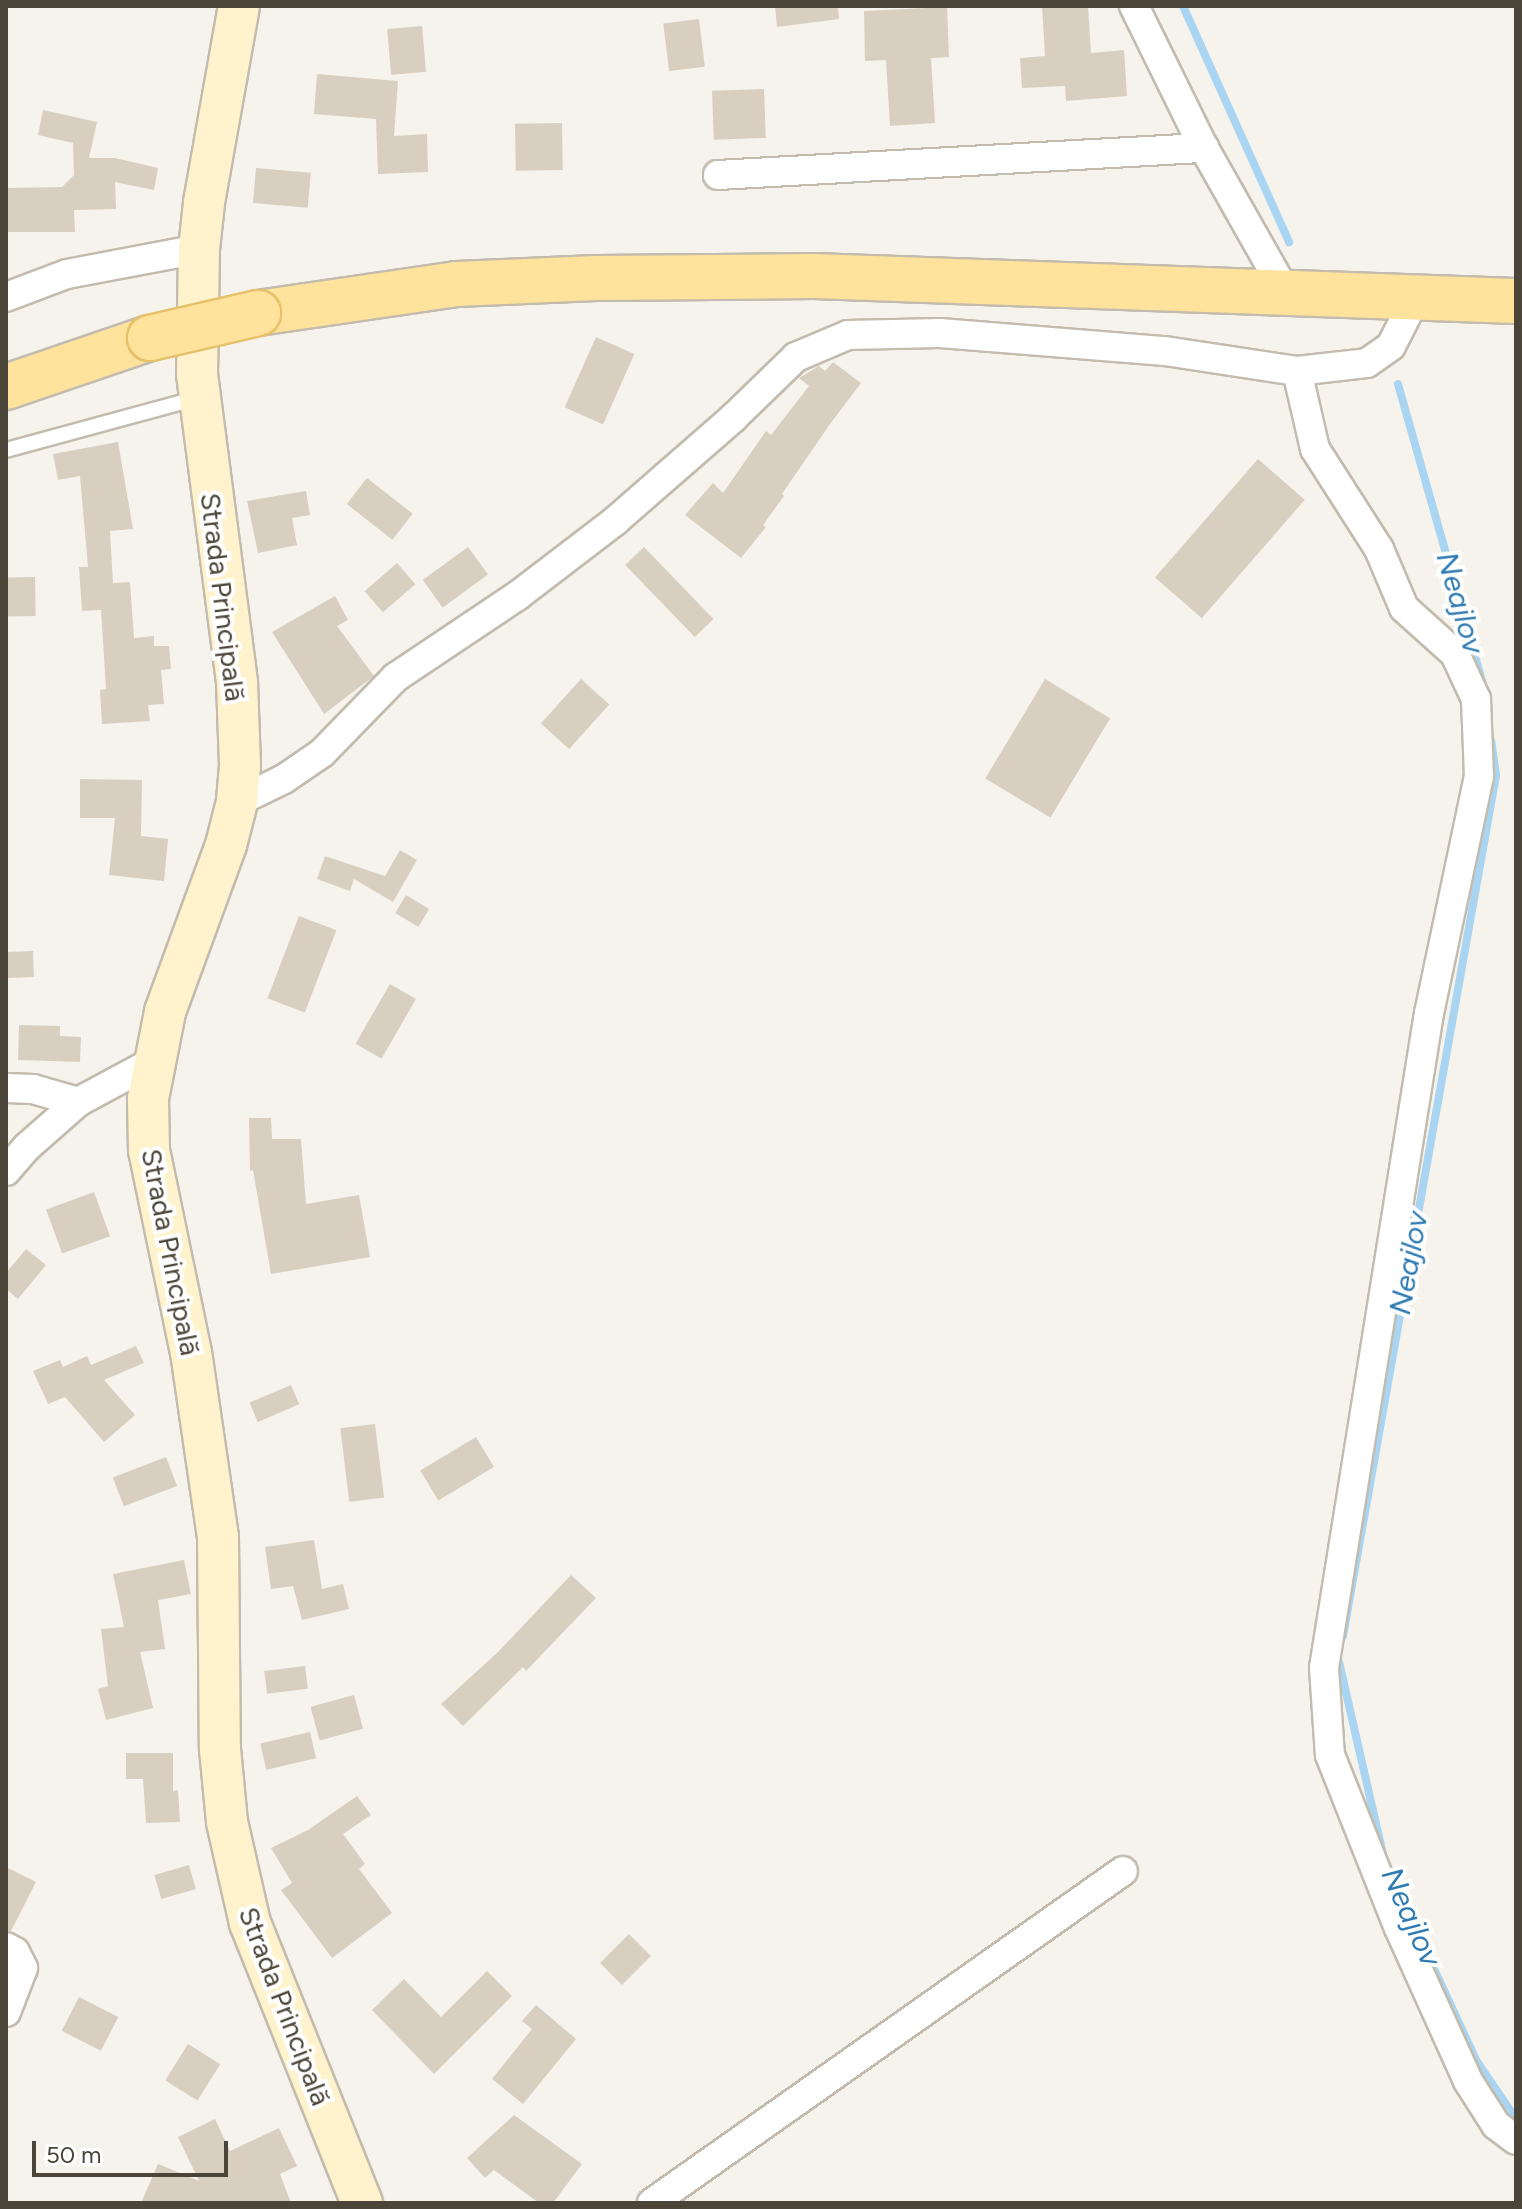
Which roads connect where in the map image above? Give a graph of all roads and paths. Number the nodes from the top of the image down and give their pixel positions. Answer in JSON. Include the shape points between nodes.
{"nodes":[{"id":1,"x":239,"y":6,"type":"edge"},
{"id":2,"x":1134,"y":6,"type":"edge"},
{"id":3,"x":1204,"y":148,"type":"junction"},
{"id":4,"x":718,"y":175,"type":"dead end"},
{"id":5,"x":199,"y":249,"type":"junction"},
{"id":6,"x":1286,"y":293,"type":"junction"},
{"id":7,"x":6,"y":297,"type":"edge"},
{"id":8,"x":1416,"y":297,"type":"junction"},
{"id":9,"x":1516,"y":301,"type":"edge"},
{"id":10,"x":1297,"y":371,"type":"junction"},
{"id":11,"x":6,"y":387,"type":"edge"},
{"id":12,"x":199,"y":398,"type":"junction"},
{"id":13,"x":6,"y":450,"type":"edge"},
{"id":14,"x":237,"y":802,"type":"junction"},
{"id":15,"x":154,"y":1061,"type":"junction"},
{"id":16,"x":6,"y":1088,"type":"edge"},
{"id":17,"x":78,"y":1102,"type":"junction"},
{"id":18,"x":6,"y":1171,"type":"edge"},
{"id":19,"x":1123,"y":1871,"type":"dead end"},
{"id":20,"x":6,"y":1947,"type":"edge"},
{"id":21,"x":6,"y":2012,"type":"edge"},
{"id":22,"x":1516,"y":2140,"type":"edge"},
{"id":23,"x":362,"y":2203,"type":"edge"},
{"id":24,"x":652,"y":2203,"type":"edge"}],
"edges":[{"from":1,"to":5,"type":"main road","name":"Strada Principală"},
{"from":2,"to":3,"type":"street"},
{"from":3,"to":4,"type":"street"},
{"from":3,"to":6,"type":"street"},
{"from":5,"to":7,"type":"street","via":[[67,274]]},
{"from":5,"to":12,"type":"main road","name":"Strada Principală"},
{"from":6,"to":8,"type":"main road"},
{"from":6,"to":11,"type":"main road","bridge":true,"via":[[814,276],[457,284],[258,313],[150,338]]},
{"from":8,"to":9,"type":"main road"},
{"from":8,"to":10,"type":"street","via":[[1391,346],[1367,363]]},
{"from":10,"to":14,"type":"street","via":[[1165,351],[940,333],[848,335],[796,357],[615,521],[517,596],[396,677],[322,753]]},
{"from":10,"to":22,"type":"street","via":[[1315,449],[1379,549],[1404,608],[1455,654],[1476,699],[1479,776],[1429,1013],[1324,1668],[1330,1755],[1388,1902],[1468,2081],[1496,2125]]},
{"from":12,"to":13,"type":"lane"},
{"from":12,"to":14,"type":"main road","name":"Strada Principală","via":[[237,683]]},
{"from":14,"to":15,"type":"main road","name":"Strada Principală","via":[[165,1012]]},
{"from":15,"to":17,"type":"street"},
{"from":15,"to":23,"type":"main road","name":"Strada Principală","via":[[149,1150],[191,1352],[218,1537],[220,1749],[227,1822],[250,1923]]},
{"from":16,"to":17,"type":"street","via":[[33,1089]]},
{"from":17,"to":18,"type":"street"},
{"from":19,"to":24,"type":"street"},
{"from":20,"to":21,"type":"street","via":[[23,1968]]}]}
